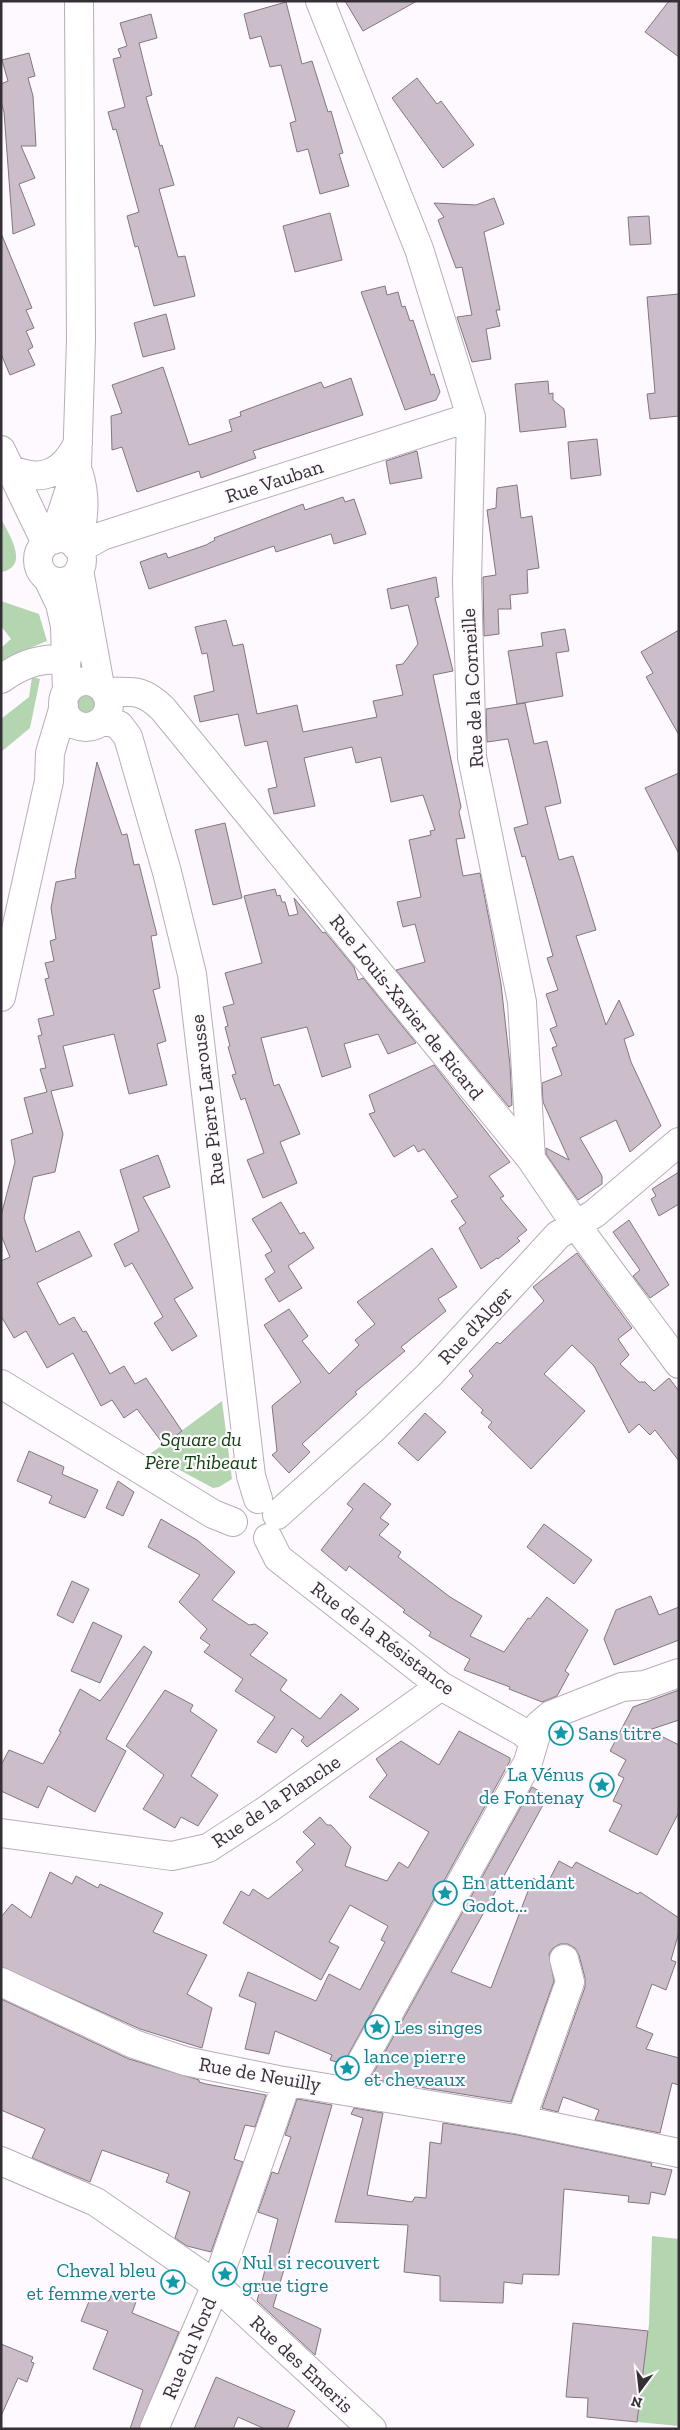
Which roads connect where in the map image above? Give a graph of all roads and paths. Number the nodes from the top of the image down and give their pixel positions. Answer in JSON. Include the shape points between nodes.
{"nodes":[{"id":1,"x":79,"y":1,"type":"edge"},
{"id":2,"x":320,"y":1,"type":"edge"},
{"id":3,"x":471,"y":417,"type":"junction"},
{"id":4,"x":78,"y":455,"type":"junction"},
{"id":5,"x":6,"y":459,"type":"edge"},
{"id":6,"x":67,"y":549,"type":"junction"},
{"id":7,"x":48,"y":579,"type":"junction"},
{"id":8,"x":67,"y":659,"type":"junction"},
{"id":9,"x":1,"y":679,"type":"edge"},
{"id":10,"x":102,"y":689,"type":"junction"},
{"id":11,"x":65,"y":699,"type":"junction"},
{"id":12,"x":96,"y":723,"type":"junction"},
{"id":13,"x":49,"y":781,"type":"junction"},
{"id":14,"x":1,"y":997,"type":"edge"},
{"id":15,"x":679,"y":1142,"type":"edge"},
{"id":16,"x":530,"y":1159,"type":"junction"},
{"id":17,"x":576,"y":1225,"type":"junction"},
{"id":18,"x":679,"y":1364,"type":"edge"},
{"id":19,"x":1,"y":1384,"type":"edge"},
{"id":20,"x":268,"y":1518,"type":"junction"},
{"id":21,"x":234,"y":1522,"type":"junction"},
{"id":22,"x":679,"y":1673,"type":"edge"},
{"id":23,"x":441,"y":1686,"type":"junction"},
{"id":24,"x":533,"y":1741,"type":"junction"},
{"id":25,"x":1,"y":1833,"type":"edge"},
{"id":26,"x":564,"y":1958,"type":"dead end"},
{"id":27,"x":1,"y":1982,"type":"edge"},
{"id":28,"x":346,"y":2090,"type":"junction"},
{"id":29,"x":282,"y":2096,"type":"dead end"},
{"id":30,"x":521,"y":2120,"type":"junction"},
{"id":31,"x":679,"y":2153,"type":"edge"},
{"id":32,"x":1,"y":2161,"type":"edge"},
{"id":33,"x":216,"y":2285,"type":"junction"},
{"id":34,"x":154,"y":2429,"type":"edge"},
{"id":35,"x":372,"y":2429,"type":"edge"}],
"edges":[{"from":1,"to":4,"type":"street","via":[[82,339]]},
{"from":2,"to":3,"type":"street","name":"Rue de la Corneille","via":[[419,249]]},
{"from":3,"to":6,"type":"street","name":"Rue Vauban"},
{"from":3,"to":16,"type":"street","name":"Rue de la Corneille","via":[[468,582],[472,756],[522,1002]]},
{"from":4,"to":5,"type":"street","via":[[63,466],[36,477],[23,475]]},
{"from":4,"to":6,"type":"street","via":[[82,483],[82,531]]},
{"from":5,"to":6,"type":"street"},
{"from":6,"to":7,"type":"street","via":[[39,554],[38,561]]},
{"from":6,"to":7,"type":"street","name":"Rue Vauban","via":[[75,576],[62,582]]},
{"from":6,"to":10,"type":"street"},
{"from":7,"to":8,"type":"street","via":[[60,604]]},
{"from":8,"to":9,"type":"street","via":[[31,661]]},
{"from":8,"to":11,"type":"street"},
{"from":10,"to":11,"type":"street","via":[[86,682],[78,683]]},
{"from":10,"to":12,"type":"street","via":[[109,706]]},
{"from":10,"to":16,"type":"street","name":"Rue Louis-Xavier de Ricard","via":[[140,692],[151,697],[163,709]]},
{"from":11,"to":12,"type":"street","via":[[65,713],[74,724]]},
{"from":11,"to":13,"type":"street","via":[[50,753]]},
{"from":12,"to":13,"type":"street","via":[[64,758]]},
{"from":12,"to":20,"type":"street","name":"Rue Pierre Larousse","via":[[118,725],[128,738],[167,872],[192,974],[252,1480]]},
{"from":13,"to":14,"type":"street"},
{"from":15,"to":17,"type":"street","name":"Rue d'Alger","via":[[594,1214]]},
{"from":16,"to":17,"type":"street","name":"Rue Louis-Xavier de Ricard"},
{"from":17,"to":18,"type":"street","name":"Rue Louis-Xavier de Ricard"},
{"from":17,"to":20,"type":"street","name":"Rue d'Alger","via":[[558,1235],[430,1374],[375,1427]]},
{"from":19,"to":21,"type":"street","via":[[214,1514]]},
{"from":20,"to":21,"type":"street","via":[[252,1499],[240,1505]]},
{"from":20,"to":21,"type":"street","via":[[262,1542],[249,1542],[238,1535]]},
{"from":20,"to":23,"type":"street","name":"Rue de la Résistance","via":[[278,1558]]},
{"from":22,"to":24,"type":"street","via":[[645,1685],[622,1687],[551,1715],[539,1725]]},
{"from":23,"to":24,"type":"street","name":"Rue de la Résistance","via":[[524,1732]]},
{"from":23,"to":25,"type":"street","name":"Rue de la Planche","via":[[208,1848],[172,1856]]},
{"from":24,"to":28,"type":"street","via":[[528,1762]]},
{"from":26,"to":30,"type":"street","via":[[570,1982]]},
{"from":27,"to":28,"type":"street","name":"Rue de Neuilly","via":[[156,2053],[278,2080]]},
{"from":28,"to":30,"type":"street","name":"Rue de Neuilly"},
{"from":29,"to":33,"type":"street","name":"Rue du Nord"},
{"from":30,"to":31,"type":"street","name":"Rue de Neuilly"},
{"from":32,"to":33,"type":"street","name":"Rue des Emeris","via":[[96,2202]]},
{"from":33,"to":34,"type":"street","name":"Rue du Nord"},
{"from":33,"to":35,"type":"street","name":"Rue des Emeris"}]}
